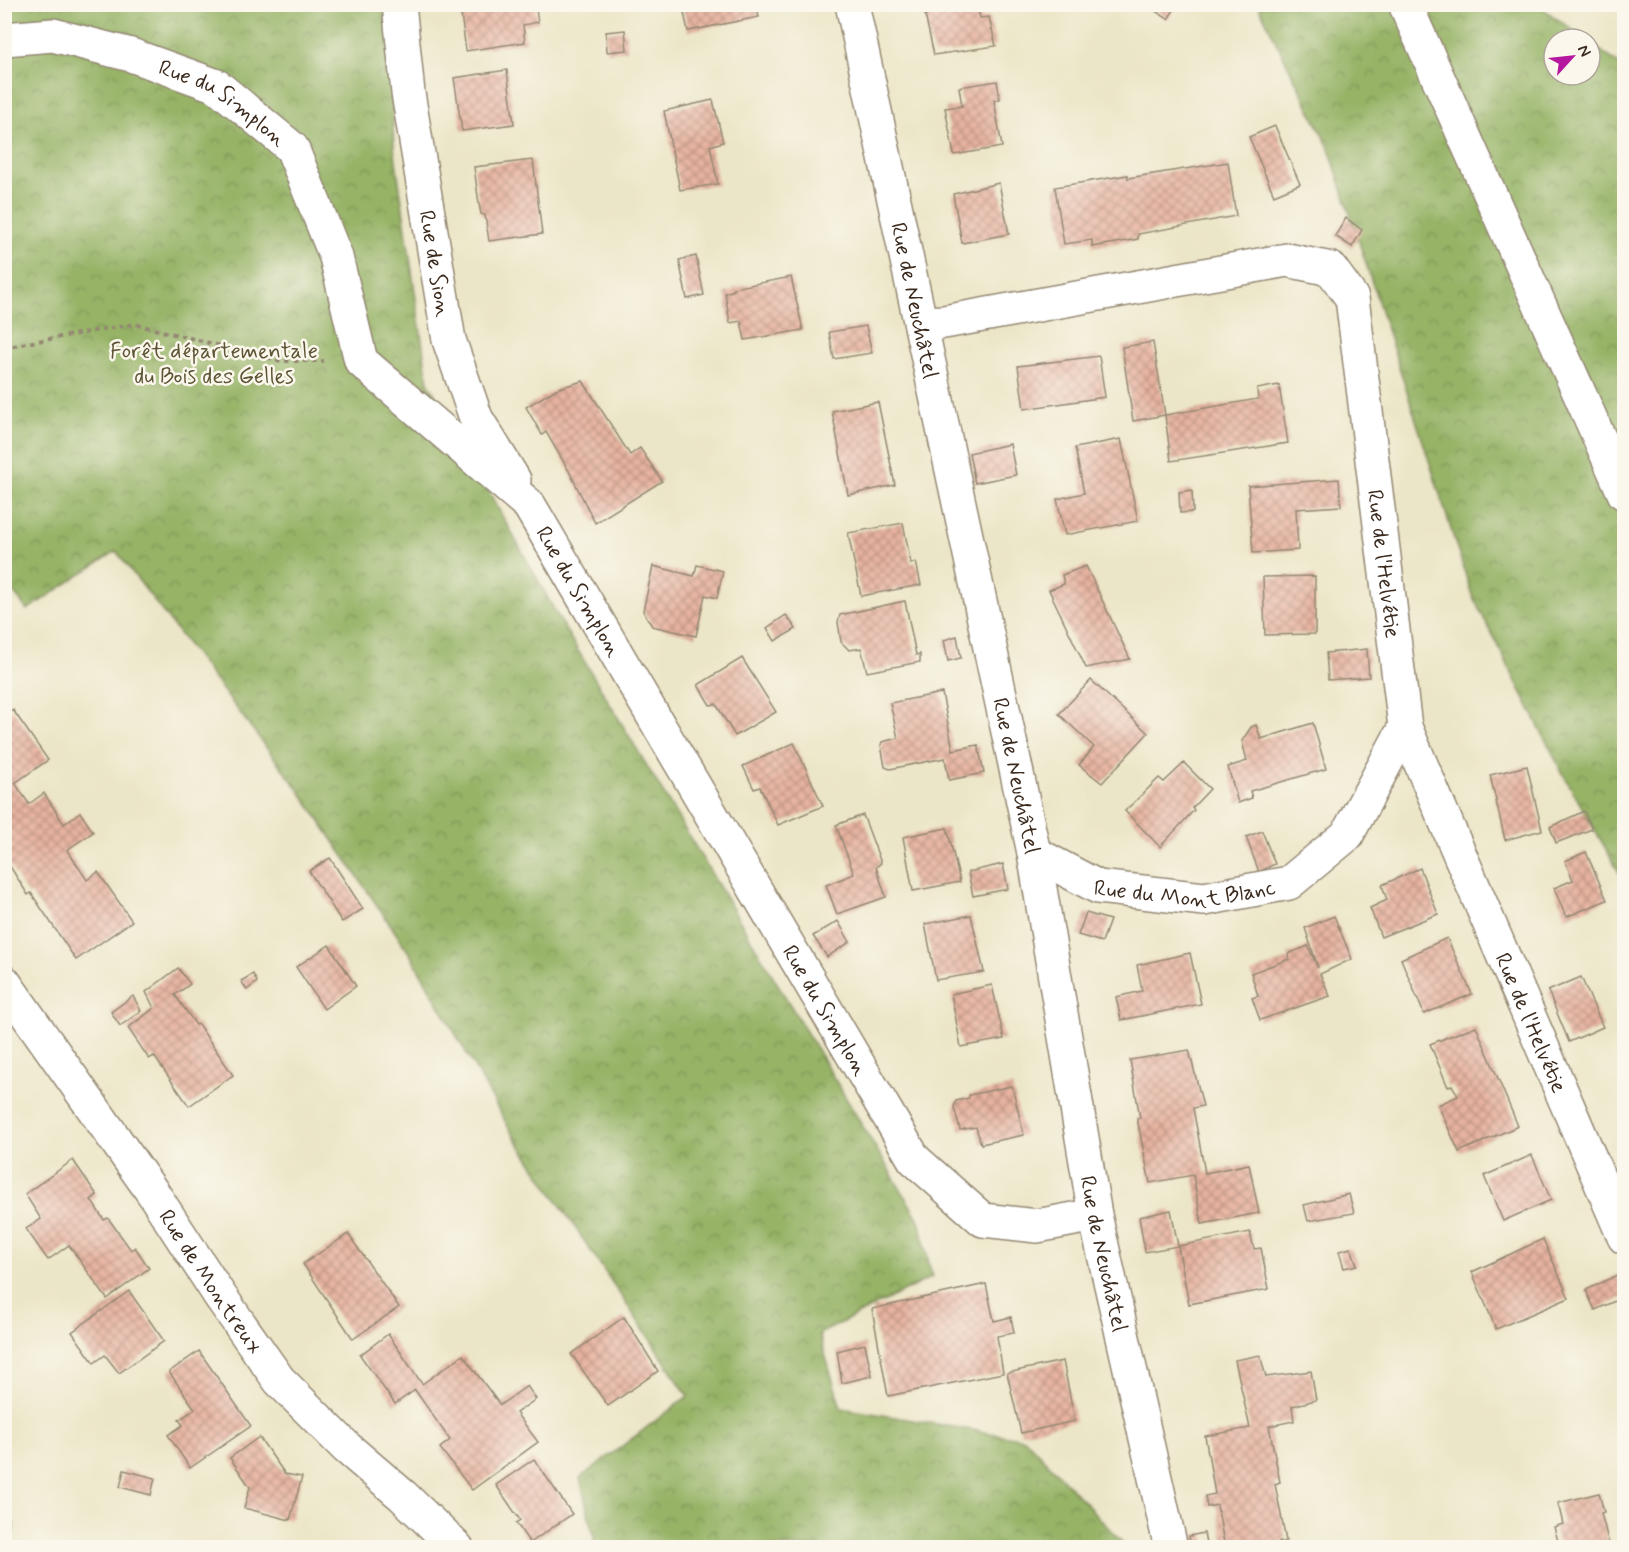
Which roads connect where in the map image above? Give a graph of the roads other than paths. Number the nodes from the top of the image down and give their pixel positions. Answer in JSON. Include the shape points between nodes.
{"nodes":[{"id":1,"x":399,"y":4,"type":"edge"},
{"id":2,"x":852,"y":4,"type":"edge"},
{"id":3,"x":1405,"y":4,"type":"edge"},
{"id":4,"x":4,"y":39,"type":"edge"},
{"id":5,"x":921,"y":323,"type":"junction"},
{"id":6,"x":1624,"y":493,"type":"edge"},
{"id":7,"x":529,"y":505,"type":"junction"},
{"id":8,"x":1405,"y":727,"type":"junction"},
{"id":9,"x":1034,"y":853,"type":"junction"},
{"id":10,"x":4,"y":982,"type":"edge"},
{"id":11,"x":1095,"y":1215,"type":"junction"},
{"id":12,"x":1624,"y":1237,"type":"edge"},
{"id":13,"x":457,"y":1548,"type":"edge"},
{"id":14,"x":1171,"y":1548,"type":"edge"}],
"edges":[{"from":1,"to":7,"type":"street","name":"Rue de Sion","via":[[408,93],[449,340],[477,418]]},
{"from":2,"to":5,"type":"street","name":"Rue de Neuchâtel"},
{"from":3,"to":6,"type":"street"},
{"from":4,"to":7,"type":"street","name":"Rue du Simplon","via":[[53,35],[131,55],[217,86],[292,148],[336,257],[360,361]]},
{"from":5,"to":8,"type":"street","name":"Rue de l'Helvétie","via":[[1287,260],[1331,269],[1352,298]]},
{"from":5,"to":9,"type":"street","name":"Rue de Neuchâtel"},
{"from":7,"to":11,"type":"street","name":"Rue du Simplon","via":[[914,1159],[983,1220],[1037,1226]]},
{"from":8,"to":9,"type":"street","name":"Rue du Mont Blanc","via":[[1347,835],[1289,883],[1204,899],[1098,887]]},
{"from":8,"to":12,"type":"street","name":"Rue de l'Helvétie"},
{"from":9,"to":11,"type":"street","name":"Rue de Neuchâtel"},
{"from":10,"to":13,"type":"street","name":"Rue de Montreux","via":[[279,1380]]},
{"from":11,"to":14,"type":"street","name":"Rue de Neuchâtel"}]}
